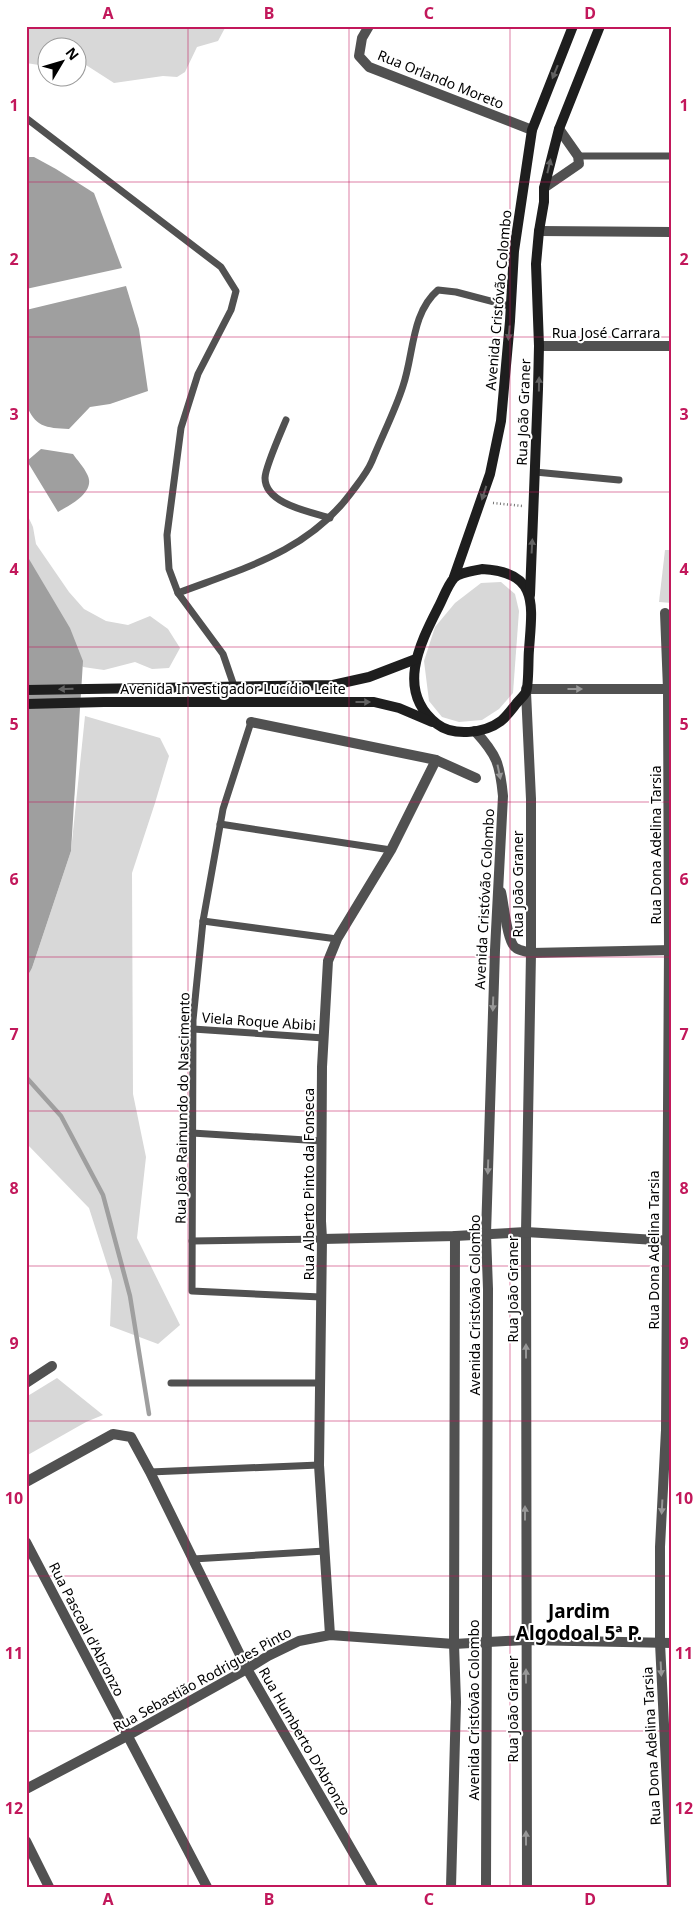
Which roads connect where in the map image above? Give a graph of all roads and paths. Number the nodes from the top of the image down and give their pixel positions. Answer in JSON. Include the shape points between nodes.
{"nodes":[{"id":1,"x":368,"y":26,"type":"edge"},
{"id":2,"x":573,"y":26,"type":"edge"},
{"id":3,"x":600,"y":26,"type":"edge"},
{"id":4,"x":26,"y":118,"type":"edge"},
{"id":5,"x":559,"y":129,"type":"junction"},
{"id":6,"x":532,"y":130,"type":"junction"},
{"id":7,"x":578,"y":156,"type":"junction"},
{"id":8,"x":672,"y":156,"type":"edge"},
{"id":9,"x":544,"y":188,"type":"junction"},
{"id":10,"x":539,"y":231,"type":"junction"},
{"id":11,"x":672,"y":232,"type":"edge"},
{"id":12,"x":510,"y":306,"type":"junction"},
{"id":13,"x":539,"y":346,"type":"junction"},
{"id":14,"x":672,"y":346,"type":"edge"},
{"id":15,"x":286,"y":420,"type":"dead end"},
{"id":16,"x":535,"y":472,"type":"junction"},
{"id":17,"x":619,"y":480,"type":"dead end"},
{"id":18,"x":482,"y":501,"type":"junction"},
{"id":19,"x":534,"y":507,"type":"junction"},
{"id":20,"x":330,"y":518,"type":"junction"},
{"id":21,"x":454,"y":577,"type":"junction"},
{"id":22,"x":178,"y":593,"type":"junction"},
{"id":23,"x":530,"y":595,"type":"junction"},
{"id":24,"x":665,"y":613,"type":"dead end"},
{"id":25,"x":416,"y":659,"type":"junction"},
{"id":26,"x":234,"y":686,"type":"junction"},
{"id":27,"x":670,"y":689,"type":"edge"},
{"id":28,"x":26,"y":690,"type":"edge"},
{"id":29,"x":526,"y":690,"type":"junction"},
{"id":30,"x":26,"y":704,"type":"edge"},
{"id":31,"x":251,"y":722,"type":"joint"},
{"id":32,"x":436,"y":723,"type":"junction"},
{"id":33,"x":475,"y":731,"type":"junction"},
{"id":34,"x":436,"y":760,"type":"junction"},
{"id":35,"x":476,"y":778,"type":"dead end"},
{"id":36,"x":220,"y":824,"type":"junction"},
{"id":37,"x":391,"y":850,"type":"junction"},
{"id":38,"x":498,"y":882,"type":"junction"},
{"id":39,"x":203,"y":921,"type":"junction"},
{"id":40,"x":337,"y":940,"type":"junction"},
{"id":41,"x":670,"y":950,"type":"edge"},
{"id":42,"x":531,"y":953,"type":"junction"},
{"id":43,"x":193,"y":1030,"type":"junction"},
{"id":44,"x":324,"y":1038,"type":"junction"},
{"id":45,"x":192,"y":1133,"type":"junction"},
{"id":46,"x":322,"y":1141,"type":"junction"},
{"id":47,"x":526,"y":1232,"type":"junction"},
{"id":48,"x":486,"y":1234,"type":"junction"},
{"id":49,"x":455,"y":1236,"type":"junction"},
{"id":50,"x":322,"y":1238,"type":"junction"},
{"id":51,"x":192,"y":1241,"type":"junction"},
{"id":52,"x":669,"y":1241,"type":"edge"},
{"id":53,"x":321,"y":1297,"type":"junction"},
{"id":54,"x":52,"y":1366,"type":"dead end"},
{"id":55,"x":26,"y":1383,"type":"edge"},
{"id":56,"x":171,"y":1383,"type":"dead end"},
{"id":57,"x":320,"y":1383,"type":"junction"},
{"id":58,"x":319,"y":1465,"type":"junction"},
{"id":59,"x":150,"y":1472,"type":"junction"},
{"id":60,"x":26,"y":1482,"type":"edge"},
{"id":61,"x":26,"y":1542,"type":"edge"},
{"id":62,"x":325,"y":1551,"type":"junction"},
{"id":63,"x":193,"y":1560,"type":"junction"},
{"id":64,"x":330,"y":1635,"type":"junction"},
{"id":65,"x":525,"y":1640,"type":"junction"},
{"id":66,"x":488,"y":1642,"type":"junction"},
{"id":67,"x":660,"y":1643,"type":"junction"},
{"id":68,"x":672,"y":1643,"type":"edge"},
{"id":69,"x":454,"y":1644,"type":"junction"},
{"id":70,"x":247,"y":1669,"type":"junction"},
{"id":71,"x":127,"y":1736,"type":"junction"},
{"id":72,"x":26,"y":1789,"type":"edge"},
{"id":73,"x":26,"y":1841,"type":"edge"},
{"id":74,"x":49,"y":1887,"type":"edge"},
{"id":75,"x":207,"y":1887,"type":"edge"},
{"id":76,"x":373,"y":1887,"type":"edge"},
{"id":77,"x":451,"y":1887,"type":"edge"},
{"id":78,"x":486,"y":1887,"type":"edge"},
{"id":79,"x":527,"y":1887,"type":"edge"},
{"id":80,"x":672,"y":1887,"type":"edge"}],
"edges":[{"from":1,"to":6,"type":"street","name":"Rua Orlando Moreto","via":[[359,56],[369,67]]},
{"from":2,"to":6,"type":"main road","name":"Avenida Cristóvão Colombo","one_way":true},
{"from":3,"to":5,"type":"main road"},
{"from":4,"to":22,"type":"lane","via":[[221,267],[236,291],[231,310],[198,374],[181,428],[167,535],[169,569]]},
{"from":5,"to":7,"type":"street"},
{"from":9,"to":5,"type":"main road","one_way":true},
{"from":6,"to":12,"type":"main road","name":"Avenida Cristóvão Colombo","via":[[514,251]]},
{"from":7,"to":8,"type":"lane"},
{"from":7,"to":9,"type":"street","via":[[579,164]]},
{"from":9,"to":10,"type":"main road"},
{"from":10,"to":11,"type":"street"},
{"from":10,"to":13,"type":"main road","name":"Rua João Graner","via":[[536,264]]},
{"from":12,"to":18,"type":"main road","name":"Avenida Cristóvão Colombo","one_way":true,"via":[[500,422]]},
{"from":12,"to":20,"type":"lane","via":[[456,292],[438,290],[430,296],[418,321],[404,385],[370,466]]},
{"from":13,"to":14,"type":"street","name":"Rua José Carrara"},
{"from":16,"to":13,"type":"main road","name":"Rua João Graner","one_way":true},
{"from":15,"to":20,"type":"lane","via":[[265,476],[266,486],[288,505]]},
{"from":16,"to":17,"type":"lane"},
{"from":16,"to":19,"type":"main road","name":"Rua João Graner"},
{"from":18,"to":19,"type":"path"},
{"from":18,"to":21,"type":"main road","name":"Avenida Cristóvão Colombo"},
{"from":23,"to":19,"type":"main road","name":"Rua João Graner","one_way":true},
{"from":20,"to":22,"type":"lane","via":[[283,552]]},
{"from":21,"to":23,"type":"main road","via":[[482,569],[499,570],[520,581]]},
{"from":21,"to":25,"type":"main road","via":[[421,640]]},
{"from":22,"to":26,"type":"lane","via":[[223,654]]},
{"from":23,"to":29,"type":"main road","via":[[532,610]]},
{"from":24,"to":27,"type":"street","name":"Rua Dona Adelina Tarsia"},
{"from":25,"to":26,"type":"main road","name":"Avenida Investigador Lucídio Leite","via":[[370,677],[333,685]]},
{"from":25,"to":32,"type":"main road","via":[[413,676],[418,696],[429,718]]},
{"from":26,"to":28,"type":"main road","name":"Avenida Investigador Lucídio Leite","one_way":true},
{"from":29,"to":27,"type":"street","one_way":true},
{"from":27,"to":41,"type":"street","name":"Rua Dona Adelina Tarsia"},
{"from":29,"to":33,"type":"main road","via":[[502,720]]},
{"from":29,"to":42,"type":"street","name":"Rua João Graner","via":[[531,799]]},
{"from":30,"to":32,"type":"main road","name":"Avenida Investigador Lucídio Leite","one_way":true,"via":[[374,702],[400,708]]},
{"from":31,"to":34,"type":"street"},
{"from":31,"to":36,"type":"lane","name":"Rua João Raimundo do Nascimento"},
{"from":32,"to":33,"type":"main road","via":[[461,732]]},
{"from":33,"to":38,"type":"street","name":"Avenida Cristóvão Colombo","one_way":true,"via":[[496,758],[501,775],[503,796]]},
{"from":34,"to":35,"type":"street"},
{"from":34,"to":37,"type":"street","name":"Rua Alberto Pinto da Fonseca"},
{"from":36,"to":37,"type":"lane"},
{"from":36,"to":39,"type":"lane","name":"Rua João Raimundo do Nascimento"},
{"from":37,"to":40,"type":"street","name":"Rua Alberto Pinto da Fonseca"},
{"from":38,"to":42,"type":"street","via":[[511,944],[516,949]]},
{"from":38,"to":48,"type":"street","name":"Avenida Cristóvão Colombo","one_way":true},
{"from":39,"to":40,"type":"lane"},
{"from":39,"to":43,"type":"lane","name":"Rua João Raimundo do Nascimento"},
{"from":40,"to":44,"type":"street","name":"Rua Alberto Pinto da Fonseca","via":[[328,961]]},
{"from":41,"to":42,"type":"street"},
{"from":41,"to":52,"type":"street","name":"Rua Dona Adelina Tarsia"},
{"from":42,"to":47,"type":"street","name":"Rua João Graner"},
{"from":43,"to":44,"type":"lane","name":"Viela Roque Abibi"},
{"from":43,"to":45,"type":"lane","name":"Rua João Raimundo do Nascimento"},
{"from":44,"to":46,"type":"street","name":"Rua Alberto Pinto da Fonseca"},
{"from":45,"to":46,"type":"lane"},
{"from":45,"to":51,"type":"lane","name":"Rua João Raimundo do Nascimento"},
{"from":46,"to":50,"type":"street","name":"Rua Alberto Pinto da Fonseca"},
{"from":47,"to":48,"type":"street"},
{"from":47,"to":52,"type":"street"},
{"from":65,"to":47,"type":"street","name":"Rua João Graner","one_way":true},
{"from":48,"to":49,"type":"street"},
{"from":48,"to":66,"type":"street","name":"Avenida Cristóvão Colombo"},
{"from":49,"to":50,"type":"street"},
{"from":49,"to":69,"type":"street","name":"Avenida Cristóvão Colombo"},
{"from":50,"to":51,"type":"lane"},
{"from":50,"to":53,"type":"street","name":"Rua Alberto Pinto da Fonseca"},
{"from":51,"to":53,"type":"lane","name":"Rua João Raimundo do Nascimento","via":[[192,1291]]},
{"from":52,"to":67,"type":"street","name":"Rua Dona Adelina Tarsia","one_way":true},
{"from":53,"to":57,"type":"street","name":"Rua Alberto Pinto da Fonseca"},
{"from":54,"to":55,"type":"street"},
{"from":56,"to":57,"type":"lane"},
{"from":57,"to":58,"type":"street","name":"Rua Alberto Pinto da Fonseca"},
{"from":58,"to":59,"type":"lane"},
{"from":58,"to":62,"type":"street","name":"Rua Alberto Pinto da Fonseca"},
{"from":59,"to":60,"type":"street","name":"Rua Humberto D'Abronzo","via":[[131,1437],[113,1434]]},
{"from":59,"to":63,"type":"street","name":"Rua Humberto D'Abronzo"},
{"from":61,"to":71,"type":"street","name":"Rua Pascoal d'Abronzo"},
{"from":62,"to":63,"type":"lane"},
{"from":62,"to":64,"type":"street","name":"Rua Alberto Pinto da Fonseca"},
{"from":63,"to":70,"type":"street","name":"Rua Humberto D'Abronzo"},
{"from":64,"to":69,"type":"street","name":"Rua Sebastião Rodrigues Pinto"},
{"from":64,"to":70,"type":"street","name":"Rua Sebastião Rodrigues Pinto","via":[[299,1641]]},
{"from":65,"to":66,"type":"street","name":"Rua Sebastião Rodrigues Pinto"},
{"from":65,"to":67,"type":"street","name":"Rua Sebastião Rodrigues Pinto"},
{"from":79,"to":65,"type":"street","name":"Rua João Graner","one_way":true},
{"from":66,"to":69,"type":"street","name":"Rua Sebastião Rodrigues Pinto"},
{"from":66,"to":78,"type":"street","name":"Avenida Cristóvão Colombo"},
{"from":67,"to":68,"type":"street","name":"Rua Sebastião Rodrigues Pinto"},
{"from":67,"to":80,"type":"street","name":"Rua Dona Adelina Tarsia","one_way":true},
{"from":69,"to":77,"type":"street","name":"Avenida Cristóvão Colombo","via":[[456,1702]]},
{"from":70,"to":71,"type":"street","name":"Rua Sebastião Rodrigues Pinto"},
{"from":70,"to":76,"type":"street","name":"Rua Humberto D'Abronzo"},
{"from":71,"to":72,"type":"street","name":"Rua Sebastião Rodrigues Pinto"},
{"from":71,"to":75,"type":"street","name":"Rua Pascoal d'Abronzo"},
{"from":73,"to":74,"type":"street"}]}
